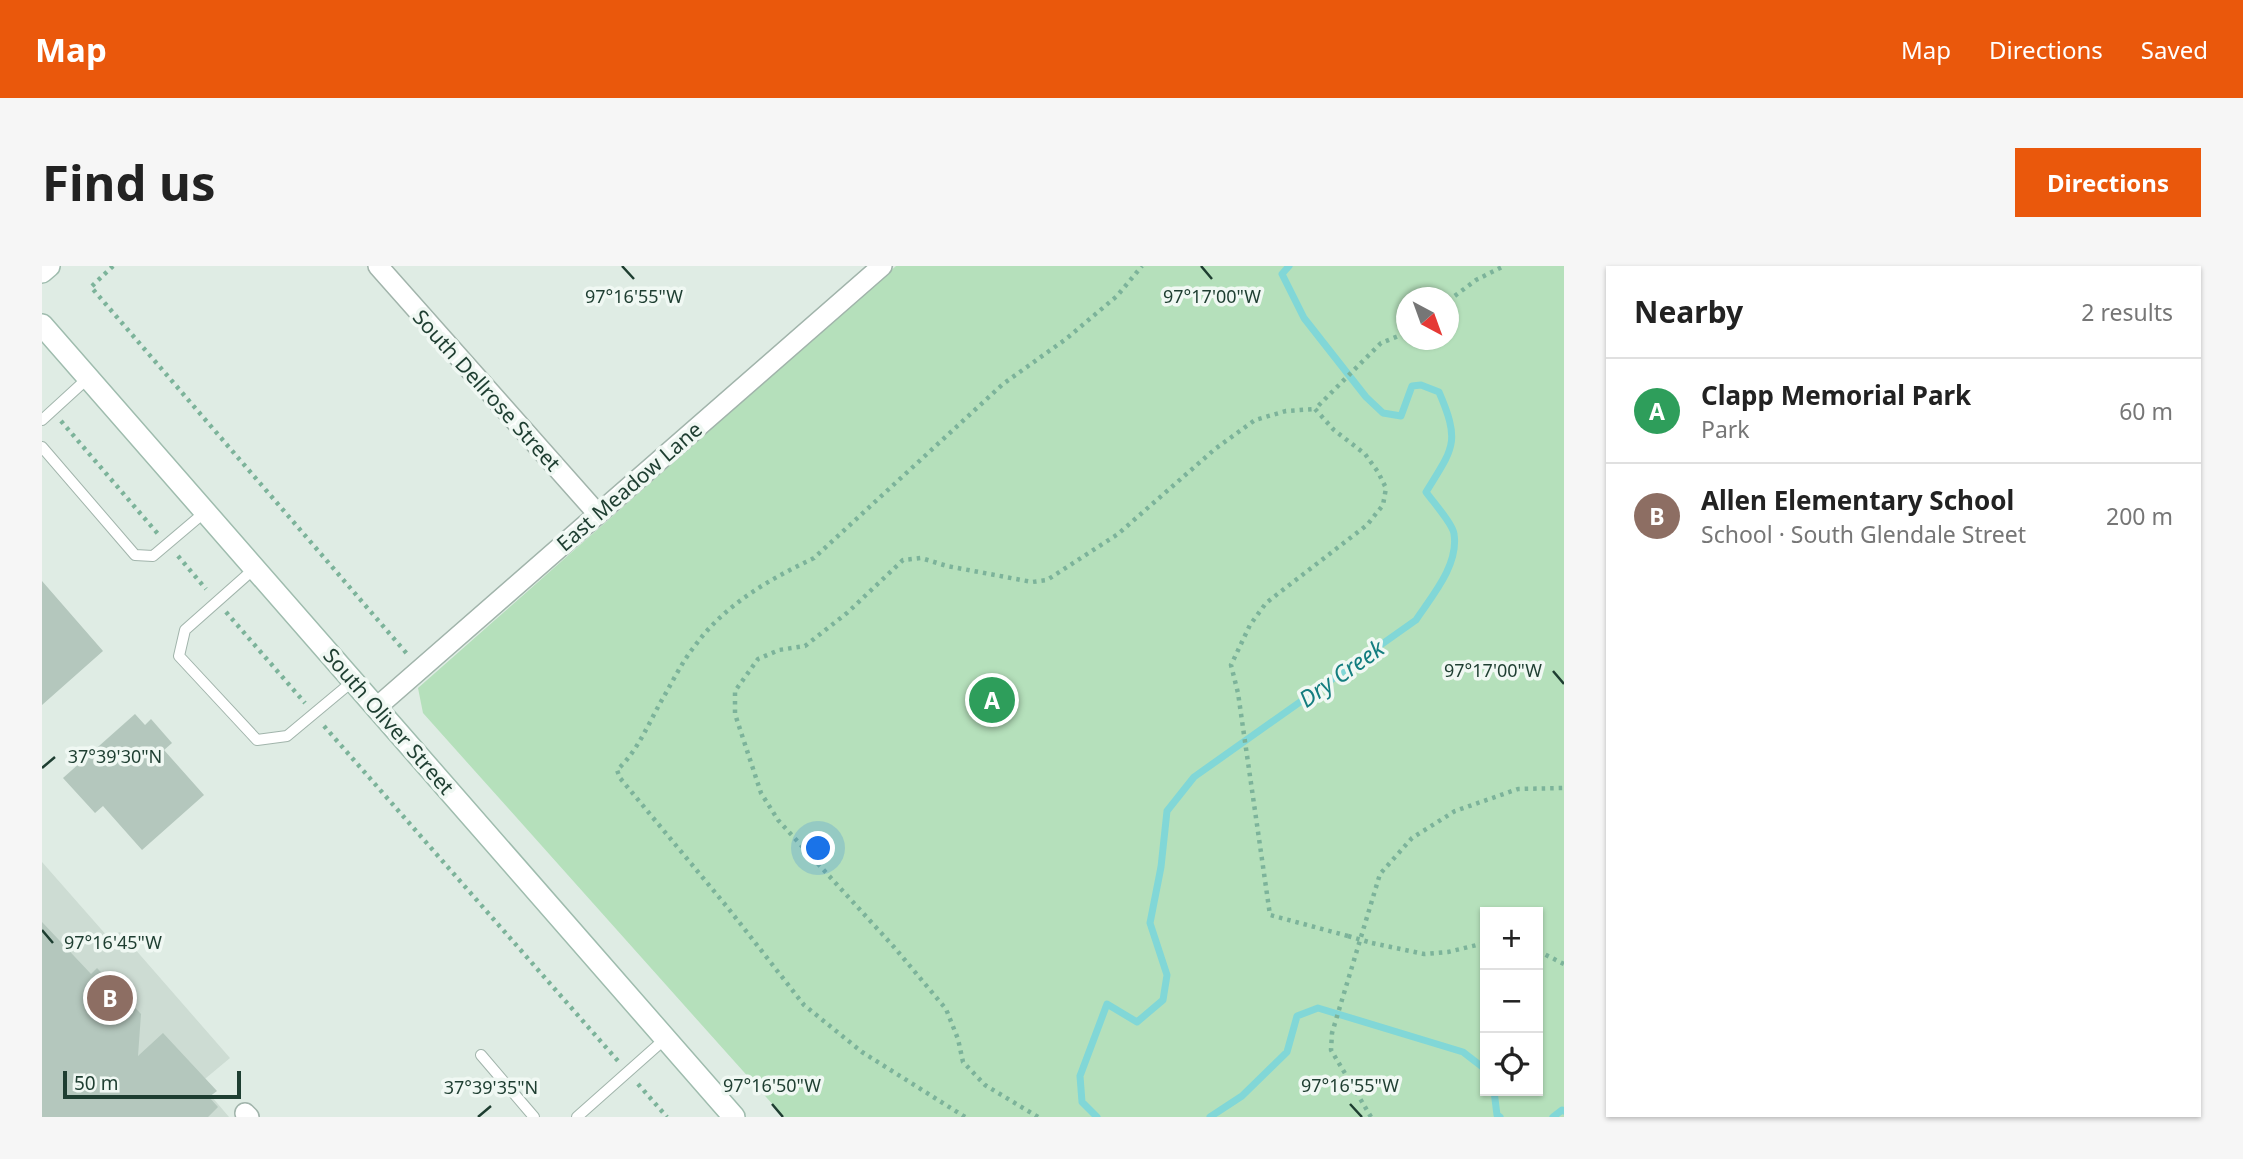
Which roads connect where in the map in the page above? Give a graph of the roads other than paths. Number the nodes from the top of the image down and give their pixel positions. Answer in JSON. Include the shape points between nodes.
{"nodes":[{"id":1,"x":49,"y":266,"type":"edge"},
{"id":2,"x":377,"y":266,"type":"edge"},
{"id":3,"x":883,"y":266,"type":"edge"},
{"id":4,"x":42,"y":272,"type":"edge"},
{"id":5,"x":42,"y":325,"type":"edge"},
{"id":6,"x":88,"y":378,"type":"junction"},
{"id":7,"x":42,"y":420,"type":"edge"},
{"id":8,"x":42,"y":447,"type":"edge"},
{"id":9,"x":205,"y":512,"type":"junction"},
{"id":10,"x":597,"y":513,"type":"junction"},
{"id":11,"x":255,"y":568,"type":"junction"},
{"id":12,"x":353,"y":680,"type":"junction"},
{"id":13,"x":377,"y":707,"type":"junction"},
{"id":14,"x":666,"y":1038,"type":"junction"},
{"id":15,"x":481,"y":1055,"type":"dead end"},
{"id":16,"x":534,"y":1117,"type":"edge"},
{"id":17,"x":577,"y":1117,"type":"edge"},
{"id":18,"x":734,"y":1117,"type":"edge"}],
"edges":[{"from":1,"to":4,"type":"main road"},
{"from":2,"to":10,"type":"street","name":"South Dellrose Street"},
{"from":3,"to":10,"type":"street","name":"East Meadow Lane"},
{"from":5,"to":6,"type":"main road","name":"South Oliver Street"},
{"from":6,"to":7,"type":"lane"},
{"from":6,"to":9,"type":"main road","name":"South Oliver Street"},
{"from":8,"to":9,"type":"lane","via":[[135,555],[153,556]]},
{"from":9,"to":11,"type":"main road","name":"South Oliver Street"},
{"from":10,"to":13,"type":"street","name":"East Meadow Lane"},
{"from":11,"to":12,"type":"main road","name":"South Oliver Street"},
{"from":11,"to":12,"type":"lane","via":[[185,630],[179,656],[257,740],[287,736]]},
{"from":12,"to":13,"type":"main road","name":"South Oliver Street"},
{"from":13,"to":14,"type":"main road","name":"South Oliver Street"},
{"from":14,"to":17,"type":"lane"},
{"from":14,"to":18,"type":"main road","name":"South Oliver Street"},
{"from":15,"to":16,"type":"lane"}]}
